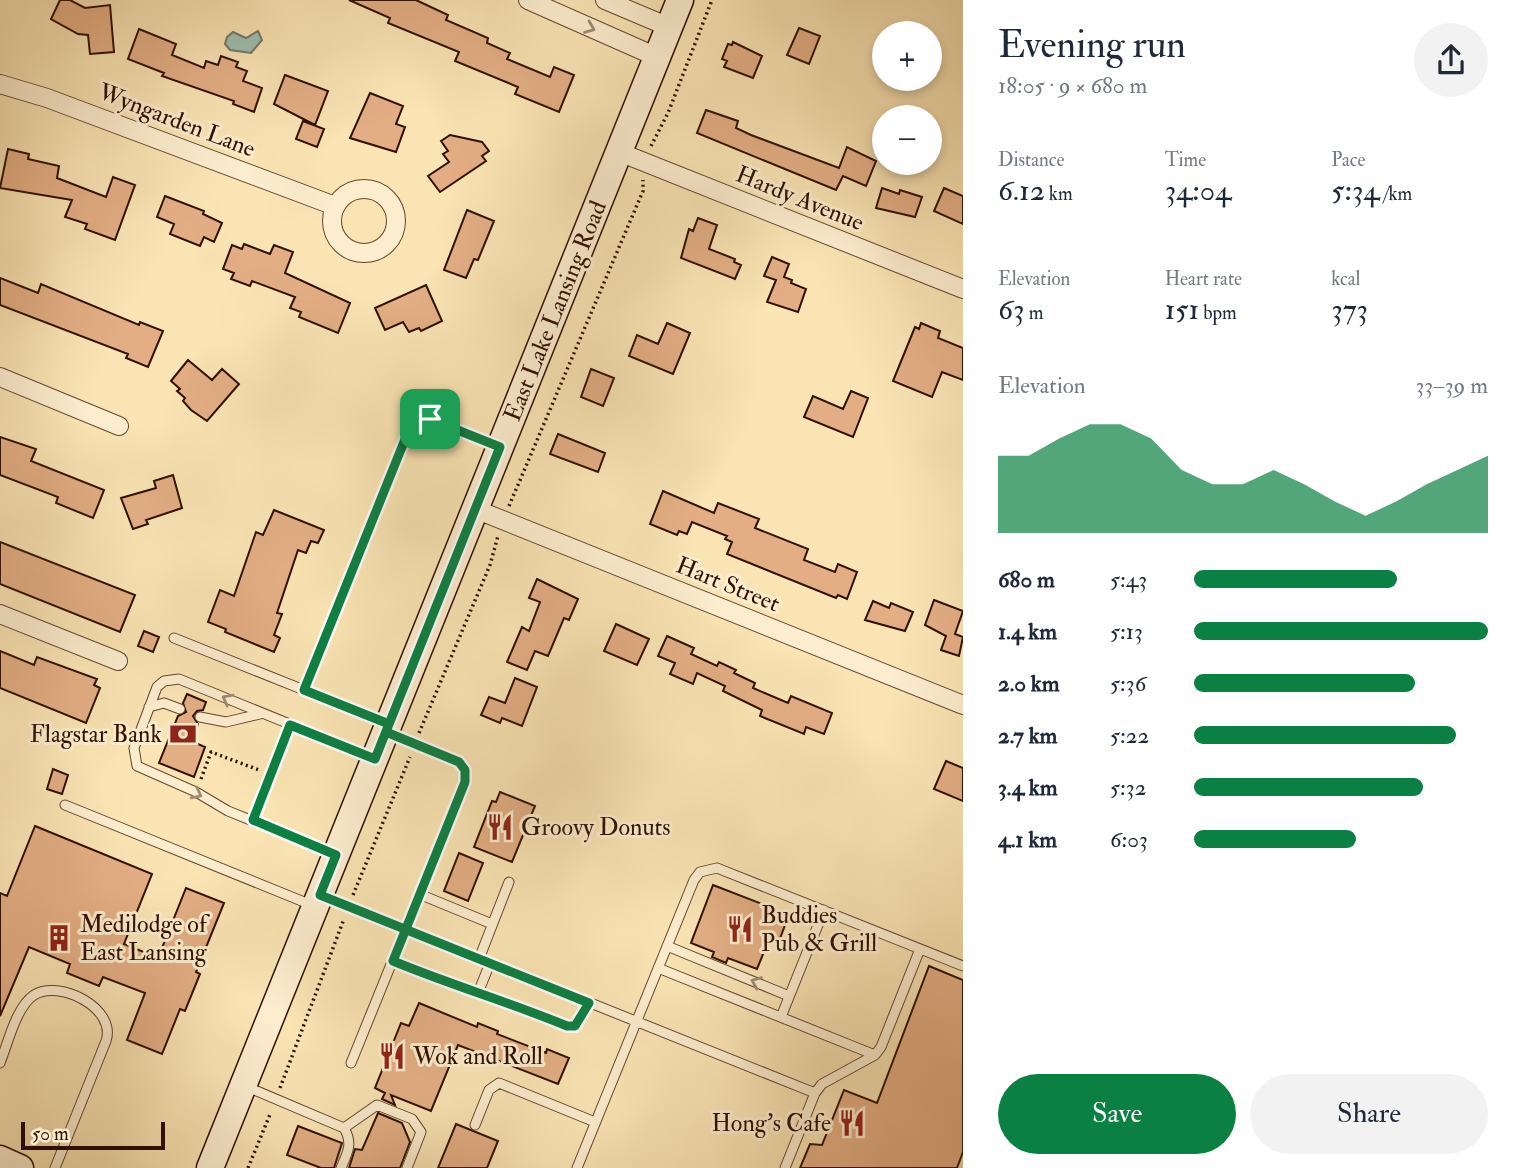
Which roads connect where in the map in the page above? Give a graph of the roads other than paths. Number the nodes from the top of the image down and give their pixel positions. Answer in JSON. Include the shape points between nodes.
{"nodes":[{"id":1,"x":528,"y":0,"type":"edge"},
{"id":2,"x":605,"y":0,"type":"edge"},
{"id":3,"x":680,"y":0,"type":"edge"},
{"id":4,"x":670,"y":27,"type":"junction"},
{"id":5,"x":657,"y":57,"type":"junction"},
{"id":6,"x":0,"y":84,"type":"edge"},
{"id":7,"x":631,"y":157,"type":"junction"},
{"id":8,"x":335,"y":206,"type":"dead end"},
{"id":9,"x":963,"y":289,"type":"edge"},
{"id":10,"x":0,"y":377,"type":"edge"},
{"id":11,"x":119,"y":426,"type":"dead end"},
{"id":12,"x":500,"y":447,"type":"junction"},
{"id":13,"x":475,"y":509,"type":"junction"},
{"id":14,"x":0,"y":614,"type":"edge"},
{"id":15,"x":174,"y":638,"type":"dead end"},
{"id":16,"x":118,"y":661,"type":"dead end"},
{"id":17,"x":304,"y":690,"type":"junction"},
{"id":18,"x":963,"y":705,"type":"edge"},
{"id":19,"x":149,"y":707,"type":"junction"},
{"id":20,"x":180,"y":709,"type":"dead end"},
{"id":21,"x":260,"y":714,"type":"junction"},
{"id":22,"x":200,"y":717,"type":"dead end"},
{"id":23,"x":290,"y":725,"type":"junction"},
{"id":24,"x":387,"y":728,"type":"junction"},
{"id":25,"x":375,"y":759,"type":"junction"},
{"id":26,"x":65,"y":805,"type":"dead end"},
{"id":27,"x":253,"y":820,"type":"junction"},
{"id":28,"x":336,"y":855,"type":"junction"},
{"id":29,"x":509,"y":882,"type":"dead end"},
{"id":30,"x":419,"y":894,"type":"junction"},
{"id":31,"x":318,"y":900,"type":"junction"},
{"id":32,"x":824,"y":911,"type":"junction"},
{"id":33,"x":492,"y":924,"type":"junction"},
{"id":34,"x":405,"y":929,"type":"junction"},
{"id":35,"x":667,"y":946,"type":"junction"},
{"id":36,"x":920,"y":949,"type":"junction"},
{"id":37,"x":479,"y":959,"type":"junction"},
{"id":38,"x":393,"y":961,"type":"junction"},
{"id":39,"x":490,"y":963,"type":"junction"},
{"id":40,"x":963,"y":966,"type":"edge"},
{"id":41,"x":658,"y":968,"type":"junction"},
{"id":42,"x":478,"y":993,"type":"junction"},
{"id":43,"x":789,"y":996,"type":"junction"},
{"id":44,"x":589,"y":1003,"type":"junction"},
{"id":45,"x":781,"y":1017,"type":"junction"},
{"id":46,"x":636,"y":1021,"type":"junction"},
{"id":47,"x":875,"y":1055,"type":"junction"},
{"id":48,"x":0,"y":1063,"type":"edge"},
{"id":49,"x":351,"y":1063,"type":"dead end"},
{"id":50,"x":243,"y":1085,"type":"junction"},
{"id":51,"x":816,"y":1093,"type":"junction"},
{"id":52,"x":595,"y":1122,"type":"junction"},
{"id":53,"x":475,"y":1125,"type":"dead end"},
{"id":54,"x":344,"y":1128,"type":"junction"},
{"id":55,"x":0,"y":1160,"type":"edge"},
{"id":56,"x":20,"y":1168,"type":"edge"},
{"id":57,"x":55,"y":1168,"type":"edge"},
{"id":58,"x":210,"y":1168,"type":"edge"},
{"id":59,"x":341,"y":1168,"type":"edge"},
{"id":60,"x":407,"y":1168,"type":"edge"},
{"id":61,"x":577,"y":1168,"type":"edge"},
{"id":62,"x":785,"y":1168,"type":"edge"}],
"edges":[{"from":1,"to":5,"type":"street","one_way":true},
{"from":2,"to":4,"type":"street"},
{"from":3,"to":4,"type":"main road","name":"East Lake Lansing Road"},
{"from":4,"to":5,"type":"main road","name":"East Lake Lansing Road"},
{"from":5,"to":7,"type":"main road","name":"East Lake Lansing Road"},
{"from":6,"to":8,"type":"street","name":"Wyngarden Lane"},
{"from":7,"to":9,"type":"street","name":"Hardy Avenue"},
{"from":7,"to":12,"type":"main road","name":"East Lake Lansing Road"},
{"from":10,"to":11,"type":"street"},
{"from":12,"to":13,"type":"main road","name":"East Lake Lansing Road"},
{"from":12,"to":17,"type":"lane","via":[[430,419],[419,418],[410,427]]},
{"from":13,"to":18,"type":"street","name":"Hart Street"},
{"from":13,"to":24,"type":"main road","name":"East Lake Lansing Road"},
{"from":14,"to":16,"type":"street"},
{"from":15,"to":17,"type":"lane"},
{"from":17,"to":24,"type":"lane"},
{"from":19,"to":20,"type":"lane","via":[[164,703]]},
{"from":21,"to":19,"type":"lane","one_way":true,"via":[[179,679],[163,681]]},
{"from":19,"to":27,"type":"lane","one_way":true,"via":[[134,748],[137,766]]},
{"from":21,"to":22,"type":"lane","via":[[226,723]]},
{"from":21,"to":23,"type":"lane"},
{"from":23,"to":25,"type":"lane"},
{"from":23,"to":27,"type":"lane"},
{"from":24,"to":25,"type":"main road","name":"East Lake Lansing Road"},
{"from":24,"to":30,"type":"lane","via":[[459,762],[465,770],[465,782]]},
{"from":25,"to":28,"type":"main road","name":"East Lake Lansing Road"},
{"from":26,"to":31,"type":"lane"},
{"from":27,"to":28,"type":"lane"},
{"from":28,"to":31,"type":"main road","name":"East Lake Lansing Road"},
{"from":29,"to":33,"type":"lane"},
{"from":30,"to":33,"type":"lane"},
{"from":30,"to":34,"type":"lane"},
{"from":31,"to":34,"type":"lane","via":[[348,906]]},
{"from":31,"to":50,"type":"main road","name":"East Lake Lansing Road"},
{"from":32,"to":35,"type":"lane","via":[[709,868],[694,880]]},
{"from":32,"to":36,"type":"lane"},
{"from":32,"to":43,"type":"lane"},
{"from":33,"to":37,"type":"lane"},
{"from":34,"to":37,"type":"lane"},
{"from":34,"to":38,"type":"lane"},
{"from":35,"to":41,"type":"lane"},
{"from":43,"to":35,"type":"lane","one_way":true},
{"from":36,"to":40,"type":"lane"},
{"from":36,"to":47,"type":"lane"},
{"from":37,"to":39,"type":"lane"},
{"from":38,"to":42,"type":"lane"},
{"from":38,"to":49,"type":"lane"},
{"from":39,"to":42,"type":"lane"},
{"from":39,"to":44,"type":"lane"},
{"from":41,"to":45,"type":"lane"},
{"from":41,"to":46,"type":"lane"},
{"from":42,"to":44,"type":"lane","via":[[567,1026],[581,1020]]},
{"from":43,"to":45,"type":"lane"},
{"from":44,"to":46,"type":"lane"},
{"from":45,"to":47,"type":"lane"},
{"from":46,"to":51,"type":"lane"},
{"from":46,"to":52,"type":"lane"},
{"from":47,"to":51,"type":"lane","via":[[822,1084]]},
{"from":48,"to":57,"type":"lane","via":[[22,1010],[41,991],[57,990],[93,1005],[105,1017],[106,1041]]},
{"from":50,"to":54,"type":"lane"},
{"from":50,"to":58,"type":"main road","name":"East Lake Lansing Road"},
{"from":51,"to":62,"type":"lane"},
{"from":52,"to":53,"type":"lane","via":[[499,1083],[489,1090]]},
{"from":52,"to":61,"type":"lane"},
{"from":54,"to":59,"type":"lane","via":[[350,1147]]},
{"from":54,"to":60,"type":"lane","via":[[377,1105],[412,1119],[421,1132]]},
{"from":55,"to":56,"type":"main road"}]}
